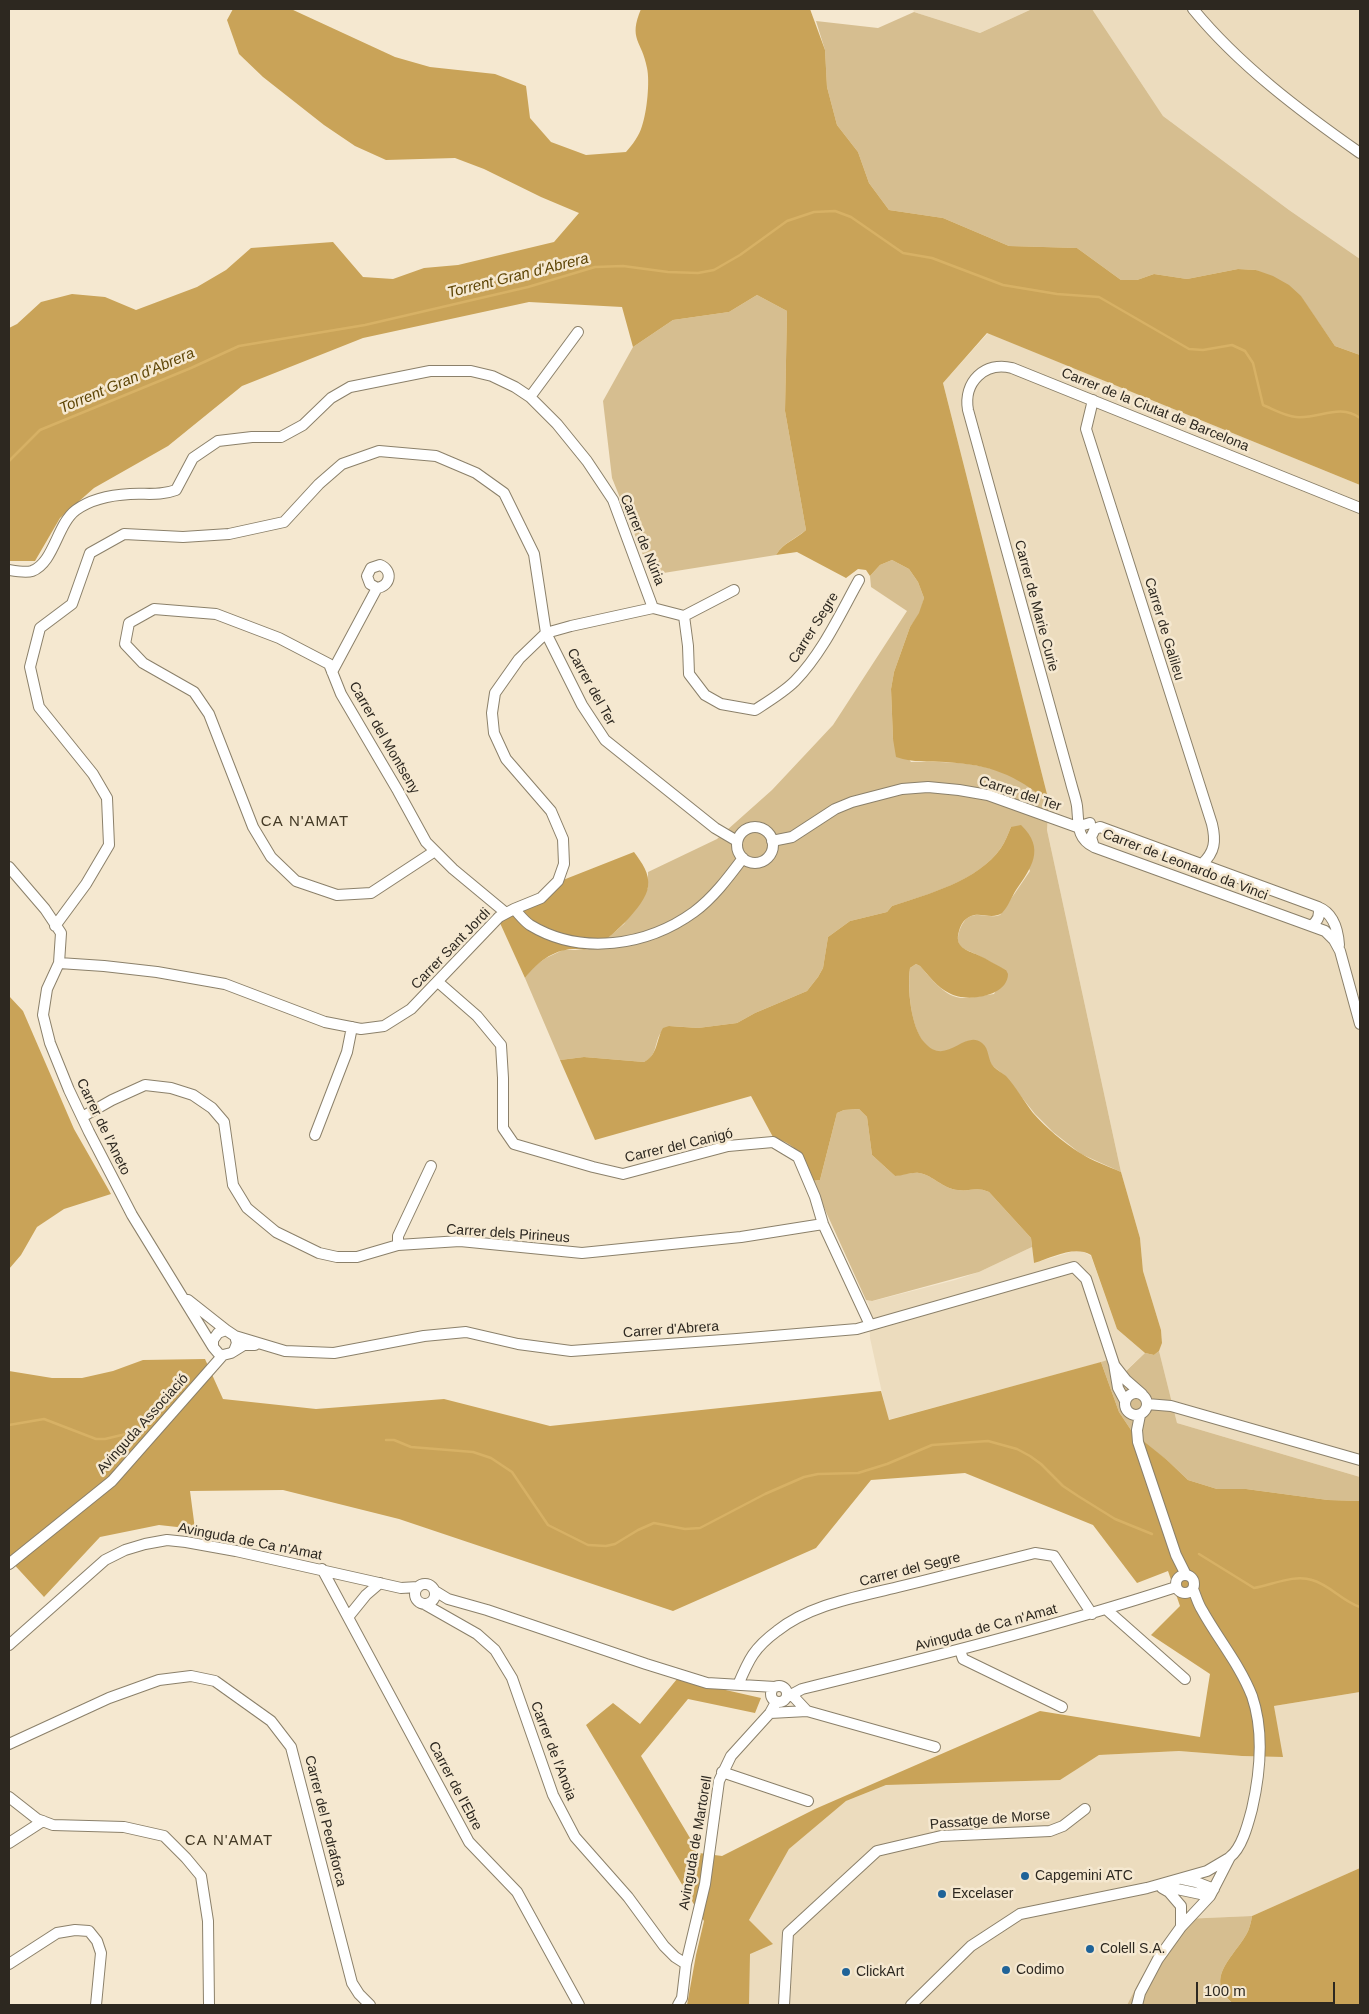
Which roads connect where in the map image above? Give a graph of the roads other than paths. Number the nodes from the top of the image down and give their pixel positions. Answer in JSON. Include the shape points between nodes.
{"nodes":[{"id":1,"x":1193,"y":9,"type":"edge"},
{"id":2,"x":1360,"y":153,"type":"edge"},
{"id":3,"x":578,"y":332,"type":"dead end"},
{"id":4,"x":530,"y":397,"type":"junction"},
{"id":5,"x":1093,"y":400,"type":"junction"},
{"id":6,"x":969,"y":414,"type":"joint"},
{"id":7,"x":1360,"y":508,"type":"edge"},
{"id":8,"x":9,"y":570,"type":"edge"},
{"id":9,"x":859,"y":580,"type":"dead end"},
{"id":10,"x":377,"y":588,"type":"dead end"},
{"id":11,"x":734,"y":590,"type":"dead end"},
{"id":12,"x":654,"y":608,"type":"junction"},
{"id":13,"x":684,"y":616,"type":"junction"},
{"id":14,"x":546,"y":633,"type":"junction"},
{"id":15,"x":332,"y":672,"type":"junction"},
{"id":16,"x":1077,"y":806,"type":"junction"},
{"id":17,"x":1095,"y":825,"type":"junction"},
{"id":18,"x":1077,"y":828,"type":"junction"},
{"id":19,"x":738,"y":841,"type":"junction"},
{"id":20,"x":772,"y":842,"type":"junction"},
{"id":21,"x":1094,"y":847,"type":"junction"},
{"id":22,"x":435,"y":851,"type":"junction"},
{"id":23,"x":743,"y":858,"type":"junction"},
{"id":24,"x":1202,"y":864,"type":"junction"},
{"id":25,"x":9,"y":867,"type":"edge"},
{"id":26,"x":1318,"y":906,"type":"junction"},
{"id":27,"x":510,"y":911,"type":"junction"},
{"id":28,"x":55,"y":926,"type":"junction"},
{"id":29,"x":1311,"y":926,"type":"junction"},
{"id":30,"x":1340,"y":951,"type":"junction"},
{"id":31,"x":59,"y":963,"type":"junction"},
{"id":32,"x":438,"y":982,"type":"junction"},
{"id":33,"x":1360,"y":1024,"type":"edge"},
{"id":34,"x":352,"y":1027,"type":"junction"},
{"id":35,"x":82,"y":1117,"type":"junction"},
{"id":36,"x":315,"y":1135,"type":"dead end"},
{"id":37,"x":431,"y":1166,"type":"dead end"},
{"id":38,"x":823,"y":1224,"type":"junction"},
{"id":39,"x":398,"y":1246,"type":"junction"},
{"id":40,"x":179,"y":1292,"type":"junction"},
{"id":41,"x":870,"y":1325,"type":"junction"},
{"id":42,"x":230,"y":1333,"type":"junction"},
{"id":43,"x":266,"y":1344,"type":"junction"},
{"id":44,"x":213,"y":1347,"type":"junction"},
{"id":45,"x":234,"y":1351,"type":"junction"},
{"id":46,"x":223,"y":1355,"type":"junction"},
{"id":47,"x":1114,"y":1364,"type":"junction"},
{"id":48,"x":1142,"y":1394,"type":"junction"},
{"id":49,"x":1125,"y":1400,"type":"junction"},
{"id":50,"x":1147,"y":1404,"type":"junction"},
{"id":51,"x":1136,"y":1415,"type":"junction"},
{"id":52,"x":1360,"y":1460,"type":"edge"},
{"id":53,"x":9,"y":1564,"type":"edge"},
{"id":54,"x":322,"y":1569,"type":"junction"},
{"id":55,"x":1182,"y":1576,"type":"junction"},
{"id":56,"x":380,"y":1583,"type":"junction"},
{"id":57,"x":418,"y":1587,"type":"junction"},
{"id":58,"x":1176,"y":1587,"type":"junction"},
{"id":59,"x":401,"y":1588,"type":"junction"},
{"id":60,"x":1189,"y":1591,"type":"junction"},
{"id":61,"x":415,"y":1598,"type":"junction"},
{"id":62,"x":431,"y":1599,"type":"junction"},
{"id":63,"x":1107,"y":1610,"type":"junction"},
{"id":64,"x":1092,"y":1614,"type":"junction"},
{"id":65,"x":349,"y":1616,"type":"junction"},
{"id":66,"x":9,"y":1645,"type":"edge"},
{"id":67,"x":960,"y":1650,"type":"junction"},
{"id":68,"x":1185,"y":1679,"type":"dead end"},
{"id":69,"x":738,"y":1685,"type":"junction"},
{"id":70,"x":781,"y":1694,"type":"junction"},
{"id":71,"x":1062,"y":1707,"type":"dead end"},
{"id":72,"x":807,"y":1711,"type":"junction"},
{"id":73,"x":770,"y":1713,"type":"junction"},
{"id":74,"x":9,"y":1744,"type":"edge"},
{"id":75,"x":935,"y":1747,"type":"dead end"},
{"id":76,"x":722,"y":1772,"type":"junction"},
{"id":77,"x":9,"y":1798,"type":"edge"},
{"id":78,"x":808,"y":1801,"type":"dead end"},
{"id":79,"x":1085,"y":1808,"type":"dead end"},
{"id":80,"x":43,"y":1822,"type":"junction"},
{"id":81,"x":9,"y":1843,"type":"edge"},
{"id":82,"x":1230,"y":1857,"type":"junction"},
{"id":83,"x":1179,"y":1879,"type":"junction"},
{"id":84,"x":1157,"y":1885,"type":"junction"},
{"id":85,"x":1212,"y":1893,"type":"junction"},
{"id":86,"x":1182,"y":1927,"type":"junction"},
{"id":87,"x":9,"y":1964,"type":"edge"},
{"id":88,"x":686,"y":1964,"type":"junction"},
{"id":89,"x":96,"y":2005,"type":"edge"},
{"id":90,"x":209,"y":2005,"type":"edge"},
{"id":91,"x":370,"y":2005,"type":"edge"},
{"id":92,"x":579,"y":2005,"type":"edge"},
{"id":93,"x":678,"y":2005,"type":"edge"},
{"id":94,"x":784,"y":2005,"type":"edge"},
{"id":95,"x":911,"y":2005,"type":"edge"},
{"id":96,"x":1137,"y":2005,"type":"edge"}],
"edges":[{"from":1,"to":2,"type":"street","via":[[1264,80]]},
{"from":3,"to":4,"type":"street"},
{"from":4,"to":8,"type":"street","name":"Carrer de Núria","via":[[492,376],[471,370],[430,371],[350,387],[331,398],[303,425],[281,437],[218,441],[193,458],[176,490],[164,494],[130,494],[93,500],[74,511],[44,563],[31,572]]},
{"from":4,"to":12,"type":"street","name":"Carrer de Núria","via":[[581,453],[613,500]]},
{"from":5,"to":6,"type":"street","name":"Carrer de la Ciutat de Barcelona","via":[[1020,371],[998,366],[982,371],[973,380],[967,397]]},
{"from":5,"to":7,"type":"street","name":"Carrer de la Ciutat de Barcelona"},
{"from":5,"to":24,"type":"street","name":"Carrer de Galileu","via":[[1086,429],[1214,832],[1213,849]]},
{"from":6,"to":16,"type":"street","name":"Carrer de Marie Curie"},
{"from":9,"to":13,"type":"street","name":"Carrer Segre","via":[[821,647],[796,680],[756,710],[721,704],[705,695],[689,674]]},
{"from":10,"to":15,"type":"street"},
{"from":11,"to":13,"type":"street"},
{"from":12,"to":13,"type":"street"},
{"from":12,"to":14,"type":"street","name":"Carrer Sant Jordi"},
{"from":14,"to":19,"type":"street","name":"Carrer del Ter","via":[[582,705],[606,740],[715,828]]},
{"from":14,"to":27,"type":"street","name":"Carrer Sant Jordi","via":[[519,659],[494,692],[494,734],[506,759],[551,811],[563,839],[564,864],[558,881],[541,898]]},
{"from":14,"to":28,"type":"street","name":"Carrer del Ter","via":[[534,554],[504,493],[476,473],[436,456],[379,451],[342,464],[284,522],[229,534],[183,537],[124,534],[90,553],[72,604],[40,628],[30,667],[39,707],[93,774],[107,798],[109,845]]},
{"from":15,"to":22,"type":"street","name":"Carrer del Montseny","via":[[341,694],[426,842]]},
{"from":15,"to":22,"type":"street","name":"Carrer del Montseny","via":[[329,664],[279,638],[216,614],[154,609],[129,623],[125,644],[143,663],[194,692],[209,714],[253,827],[271,857],[296,881],[337,895],[371,893]]},
{"from":16,"to":17,"type":"street","name":"Carrer de Marie Curie","via":[[1083,816]]},
{"from":16,"to":18,"type":"street","name":"Carrer de Marie Curie"},
{"from":17,"to":18,"type":"street"},
{"from":17,"to":21,"type":"street","name":"Carrer de Leonardo da Vinci","via":[[1091,837]]},
{"from":17,"to":24,"type":"street","name":"Carrer de Leonardo da Vinci"},
{"from":18,"to":20,"type":"street","name":"Carrer del Ter","via":[[988,795],[959,790],[902,789],[852,802],[835,809],[792,837]]},
{"from":18,"to":21,"type":"street"},
{"from":19,"to":20,"type":"street","via":[[744,831],[755,827],[766,831]]},
{"from":19,"to":23,"type":"street","via":[[738,850]]},
{"from":20,"to":23,"type":"street","via":[[771,852],[764,861],[753,863]]},
{"from":21,"to":29,"type":"street","name":"Carrer de Leonardo da Vinci"},
{"from":22,"to":27,"type":"street","name":"Carrer del Montseny"},
{"from":23,"to":27,"type":"street","name":"Carrer del Montseny","via":[[694,912],[667,929],[640,939],[610,943],[569,940],[540,930]]},
{"from":24,"to":26,"type":"street","name":"Carrer de Leonardo da Vinci"},
{"from":25,"to":28,"type":"street","via":[[45,909]]},
{"from":26,"to":29,"type":"street","via":[[1318,919]]},
{"from":26,"to":30,"type":"street","name":"Carrer de Leonardo da Vinci","via":[[1332,919]]},
{"from":27,"to":32,"type":"street","name":"Carrer Sant Jordi","via":[[499,917]]},
{"from":28,"to":31,"type":"street","via":[[61,934]]},
{"from":29,"to":30,"type":"street","name":"Carrer de Leonardo da Vinci","via":[[1330,935]]},
{"from":30,"to":33,"type":"street"},
{"from":31,"to":34,"type":"street","name":"Carrer Sant Jordi","via":[[157,972],[225,984],[325,1022]]},
{"from":31,"to":35,"type":"street","name":"Carrer de l'Aneto","via":[[46,989],[43,1015],[50,1042]]},
{"from":32,"to":34,"type":"street","name":"Carrer Sant Jordi","via":[[411,1009],[384,1026]]},
{"from":32,"to":38,"type":"street","name":"Carrer del Canigó","via":[[477,1016],[501,1045],[503,1128],[514,1144],[623,1174],[728,1146],[773,1142],[798,1157]]},
{"from":34,"to":36,"type":"street","via":[[347,1052]]},
{"from":35,"to":39,"type":"street","name":"Carrer dels Pirineus","via":[[145,1086],[171,1088],[193,1095],[212,1108],[224,1122],[234,1185],[247,1208],[276,1232],[319,1253],[337,1257],[357,1257]]},
{"from":35,"to":40,"type":"street","name":"Carrer de l'Aneto","via":[[132,1215]]},
{"from":37,"to":39,"type":"street","via":[[398,1236]]},
{"from":38,"to":39,"type":"street","name":"Carrer dels Pirineus","via":[[741,1237],[582,1253],[460,1241]]},
{"from":38,"to":41,"type":"street","name":"Carrer del Canigó"},
{"from":40,"to":42,"type":"street","name":"Carrer de l'Aneto"},
{"from":40,"to":44,"type":"street","name":"Carrer de l'Aneto"},
{"from":41,"to":43,"type":"street","name":"Carrer d'Abrera","via":[[857,1329],[571,1352],[466,1332],[424,1336],[334,1353],[285,1351]]},
{"from":41,"to":47,"type":"street","name":"Carrer d'Abrera","via":[[1074,1267],[1086,1279]]},
{"from":42,"to":43,"type":"street","name":"Carrer d'Abrera"},
{"from":42,"to":44,"type":"street","via":[[218,1333]]},
{"from":42,"to":45,"type":"street","via":[[237,1343]]},
{"from":43,"to":45,"type":"street","name":"Carrer d'Abrera","via":[[244,1345]]},
{"from":44,"to":46,"type":"street"},
{"from":45,"to":46,"type":"street"},
{"from":46,"to":53,"type":"street","name":"Avinguda Associació","via":[[112,1481]]},
{"from":47,"to":48,"type":"street"},
{"from":47,"to":49,"type":"street","via":[[1118,1388]]},
{"from":48,"to":49,"type":"street","via":[[1132,1393]]},
{"from":48,"to":50,"type":"street"},
{"from":49,"to":51,"type":"street","via":[[1127,1411]]},
{"from":50,"to":51,"type":"street","via":[[1145,1411]]},
{"from":50,"to":52,"type":"street","via":[[1171,1406]]},
{"from":51,"to":55,"type":"street","via":[[1133,1423],[1138,1442]]},
{"from":54,"to":56,"type":"street","name":"Avinguda de Ca n'Amat"},
{"from":54,"to":65,"type":"street","name":"Carrer de l'Ebre"},
{"from":54,"to":66,"type":"street","name":"Avinguda de Ca n'Amat","via":[[186,1542],[167,1540],[146,1544],[105,1560]]},
{"from":55,"to":58,"type":"street","via":[[1176,1581]]},
{"from":55,"to":60,"type":"street","via":[[1193,1580]]},
{"from":56,"to":59,"type":"street","name":"Avinguda de Ca n'Amat"},
{"from":56,"to":65,"type":"street"},
{"from":57,"to":59,"type":"street","name":"Avinguda de Ca n'Amat"},
{"from":57,"to":61,"type":"street"},
{"from":57,"to":62,"type":"street","name":"Avinguda de Ca n'Amat","via":[[428,1584]]},
{"from":58,"to":60,"type":"street","via":[[1180,1592]]},
{"from":58,"to":63,"type":"street","name":"Avinguda de Ca n'Amat"},
{"from":59,"to":61,"type":"street","name":"Avinguda de Ca n'Amat"},
{"from":60,"to":82,"type":"street","via":[[1230,1654],[1252,1696],[1260,1737],[1258,1783],[1249,1821],[1235,1854]]},
{"from":61,"to":62,"type":"street","name":"Avinguda de Ca n'Amat","via":[[420,1603]]},
{"from":62,"to":69,"type":"street","via":[[448,1599],[488,1610],[707,1683]]},
{"from":62,"to":88,"type":"street","name":"Carrer de l'Anoia","via":[[496,1650],[512,1678],[553,1795],[575,1837],[664,1946]]},
{"from":63,"to":64,"type":"street","name":"Avinguda de Ca n'Amat"},
{"from":63,"to":68,"type":"street"},
{"from":64,"to":67,"type":"street","name":"Avinguda de Ca n'Amat"},
{"from":64,"to":69,"type":"street","name":"Carrer del Segre","via":[[1054,1556],[1035,1553],[838,1602],[802,1615],[761,1645],[749,1659]]},
{"from":65,"to":92,"type":"street","name":"Carrer de l'Ebre","via":[[469,1842],[517,1892]]},
{"from":67,"to":70,"type":"street","name":"Avinguda de Ca n'Amat"},
{"from":67,"to":71,"type":"street","via":[[963,1659]]},
{"from":69,"to":70,"type":"street","via":[[760,1687]]},
{"from":70,"to":72,"type":"street"},
{"from":70,"to":73,"type":"street","name":"Avinguda de Martorell"},
{"from":72,"to":73,"type":"street"},
{"from":72,"to":75,"type":"street"},
{"from":73,"to":76,"type":"street","name":"Avinguda de Martorell","via":[[731,1756]]},
{"from":74,"to":91,"type":"street","name":"Carrer del Pedraforca","via":[[109,1698],[160,1680],[191,1676],[215,1681],[271,1721],[291,1746],[352,1983]]},
{"from":76,"to":78,"type":"street"},
{"from":76,"to":88,"type":"street","name":"Avinguda de Martorell","via":[[705,1884]]},
{"from":77,"to":80,"type":"street"},
{"from":79,"to":94,"type":"street","name":"Passatge de Morse","via":[[1063,1826],[1050,1831],[941,1836],[877,1851],[788,1933]]},
{"from":80,"to":81,"type":"street"},
{"from":80,"to":90,"type":"street","via":[[124,1827],[164,1836],[186,1858],[201,1876],[204,1894],[208,1922]]},
{"from":82,"to":83,"type":"street","via":[[1207,1871]]},
{"from":82,"to":85,"type":"street"},
{"from":83,"to":84,"type":"street"},
{"from":83,"to":85,"type":"street","via":[[1196,1882]]},
{"from":84,"to":85,"type":"street"},
{"from":84,"to":86,"type":"street","via":[[1169,1892],[1181,1906]]},
{"from":84,"to":95,"type":"street","via":[[1020,1914],[972,1946]]},
{"from":85,"to":86,"type":"street"},
{"from":86,"to":96,"type":"street","via":[[1158,1959]]},
{"from":87,"to":89,"type":"street","via":[[56,1933],[89,1932],[97,1940],[100,1953]]},
{"from":88,"to":93,"type":"street","name":"Avinguda de Martorell","via":[[682,1998]]}]}
